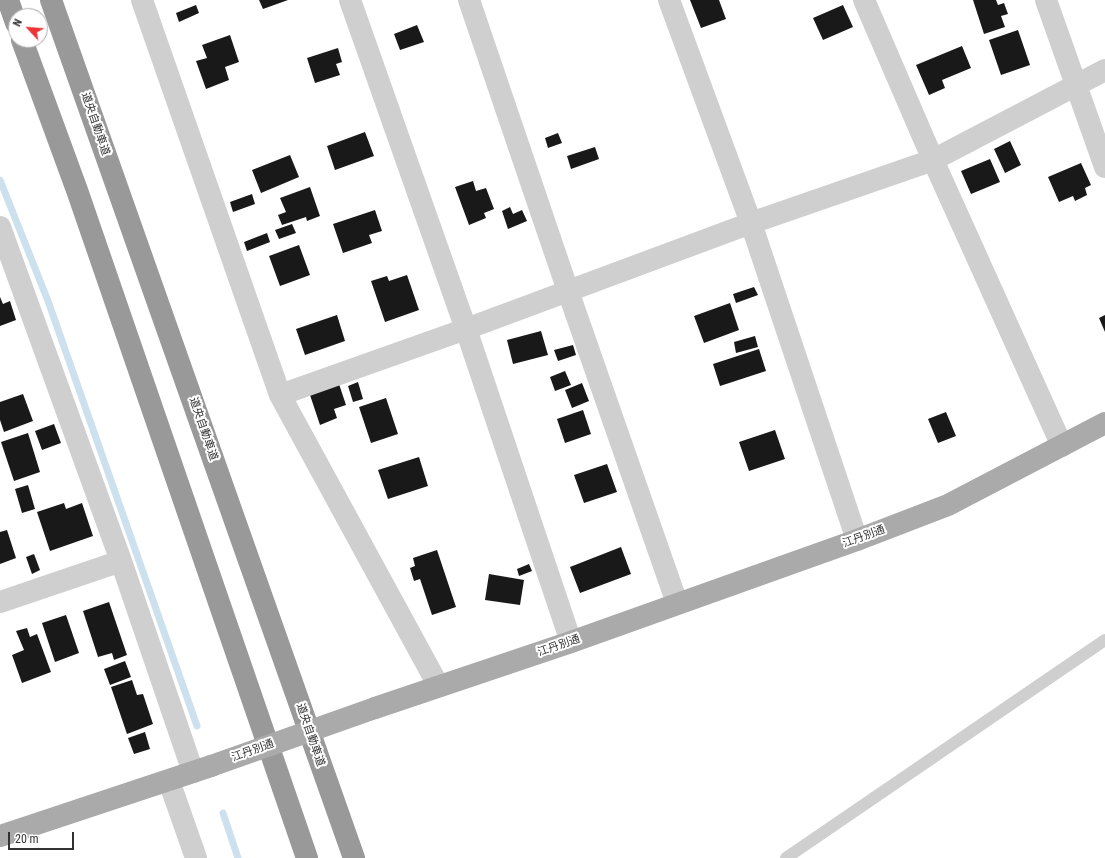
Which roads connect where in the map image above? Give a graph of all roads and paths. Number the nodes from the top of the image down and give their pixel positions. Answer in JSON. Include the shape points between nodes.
{"nodes":[{"id":1,"x":51,"y":0,"type":"edge"},
{"id":2,"x":142,"y":0,"type":"edge"},
{"id":3,"x":350,"y":0,"type":"edge"},
{"id":4,"x":469,"y":0,"type":"edge"},
{"id":5,"x":669,"y":0,"type":"edge"},
{"id":6,"x":864,"y":0,"type":"edge"},
{"id":7,"x":1046,"y":0,"type":"edge"},
{"id":8,"x":25,"y":48,"type":"edge"},
{"id":9,"x":1105,"y":70,"type":"edge"},
{"id":10,"x":1076,"y":84,"type":"junction"},
{"id":11,"x":933,"y":160,"type":"junction"},
{"id":12,"x":1105,"y":167,"type":"edge"},
{"id":13,"x":750,"y":223,"type":"junction"},
{"id":14,"x":0,"y":227,"type":"edge"},
{"id":15,"x":568,"y":291,"type":"junction"},
{"id":16,"x":466,"y":329,"type":"junction"},
{"id":17,"x":280,"y":394,"type":"junction"},
{"id":18,"x":1105,"y":423,"type":"edge"},
{"id":19,"x":1062,"y":446,"type":"junction"},
{"id":20,"x":857,"y":540,"type":"junction"},
{"id":21,"x":121,"y":561,"type":"junction"},
{"id":22,"x":0,"y":602,"type":"edge"},
{"id":23,"x":677,"y":603,"type":"junction"},
{"id":24,"x":1105,"y":640,"type":"edge"},
{"id":25,"x":571,"y":642,"type":"junction"},
{"id":26,"x":438,"y":685,"type":"junction"},
{"id":27,"x":202,"y":769,"type":"junction"},
{"id":28,"x":169,"y":781,"type":"junction"},
{"id":29,"x":0,"y":836,"type":"edge"},
{"id":30,"x":196,"y":858,"type":"edge"},
{"id":31,"x":307,"y":858,"type":"edge"},
{"id":32,"x":354,"y":858,"type":"edge"},
{"id":33,"x":786,"y":858,"type":"edge"}],
"edges":[{"from":1,"to":32,"type":"highway","name":"道央自動車道"},
{"from":2,"to":17,"type":"street"},
{"from":3,"to":16,"type":"street"},
{"from":4,"to":15,"type":"street"},
{"from":5,"to":13,"type":"street"},
{"from":6,"to":11,"type":"street"},
{"from":7,"to":10,"type":"street"},
{"from":8,"to":31,"type":"highway","via":[[78,193]]},
{"from":9,"to":10,"type":"street"},
{"from":10,"to":11,"type":"street"},
{"from":10,"to":12,"type":"street"},
{"from":11,"to":13,"type":"street"},
{"from":11,"to":19,"type":"street"},
{"from":13,"to":15,"type":"street"},
{"from":13,"to":20,"type":"street"},
{"from":14,"to":21,"type":"street"},
{"from":15,"to":16,"type":"street"},
{"from":15,"to":23,"type":"street"},
{"from":16,"to":17,"type":"street"},
{"from":16,"to":25,"type":"street"},
{"from":17,"to":26,"type":"street"},
{"from":18,"to":19,"type":"main road","name":"江丹別通"},
{"from":19,"to":20,"type":"main road","name":"江丹別通","via":[[948,505]]},
{"from":20,"to":23,"type":"main road","name":"江丹別通"},
{"from":21,"to":22,"type":"street"},
{"from":21,"to":27,"type":"street"},
{"from":23,"to":25,"type":"main road","name":"江丹別通"},
{"from":24,"to":33,"type":"lane"},
{"from":25,"to":26,"type":"main road","name":"江丹別通"},
{"from":26,"to":27,"type":"main road","name":"江丹別通","bridge":true},
{"from":27,"to":28,"type":"main road","name":"江丹別通"},
{"from":28,"to":29,"type":"main road","name":"江丹別通"},
{"from":28,"to":30,"type":"street"}]}
